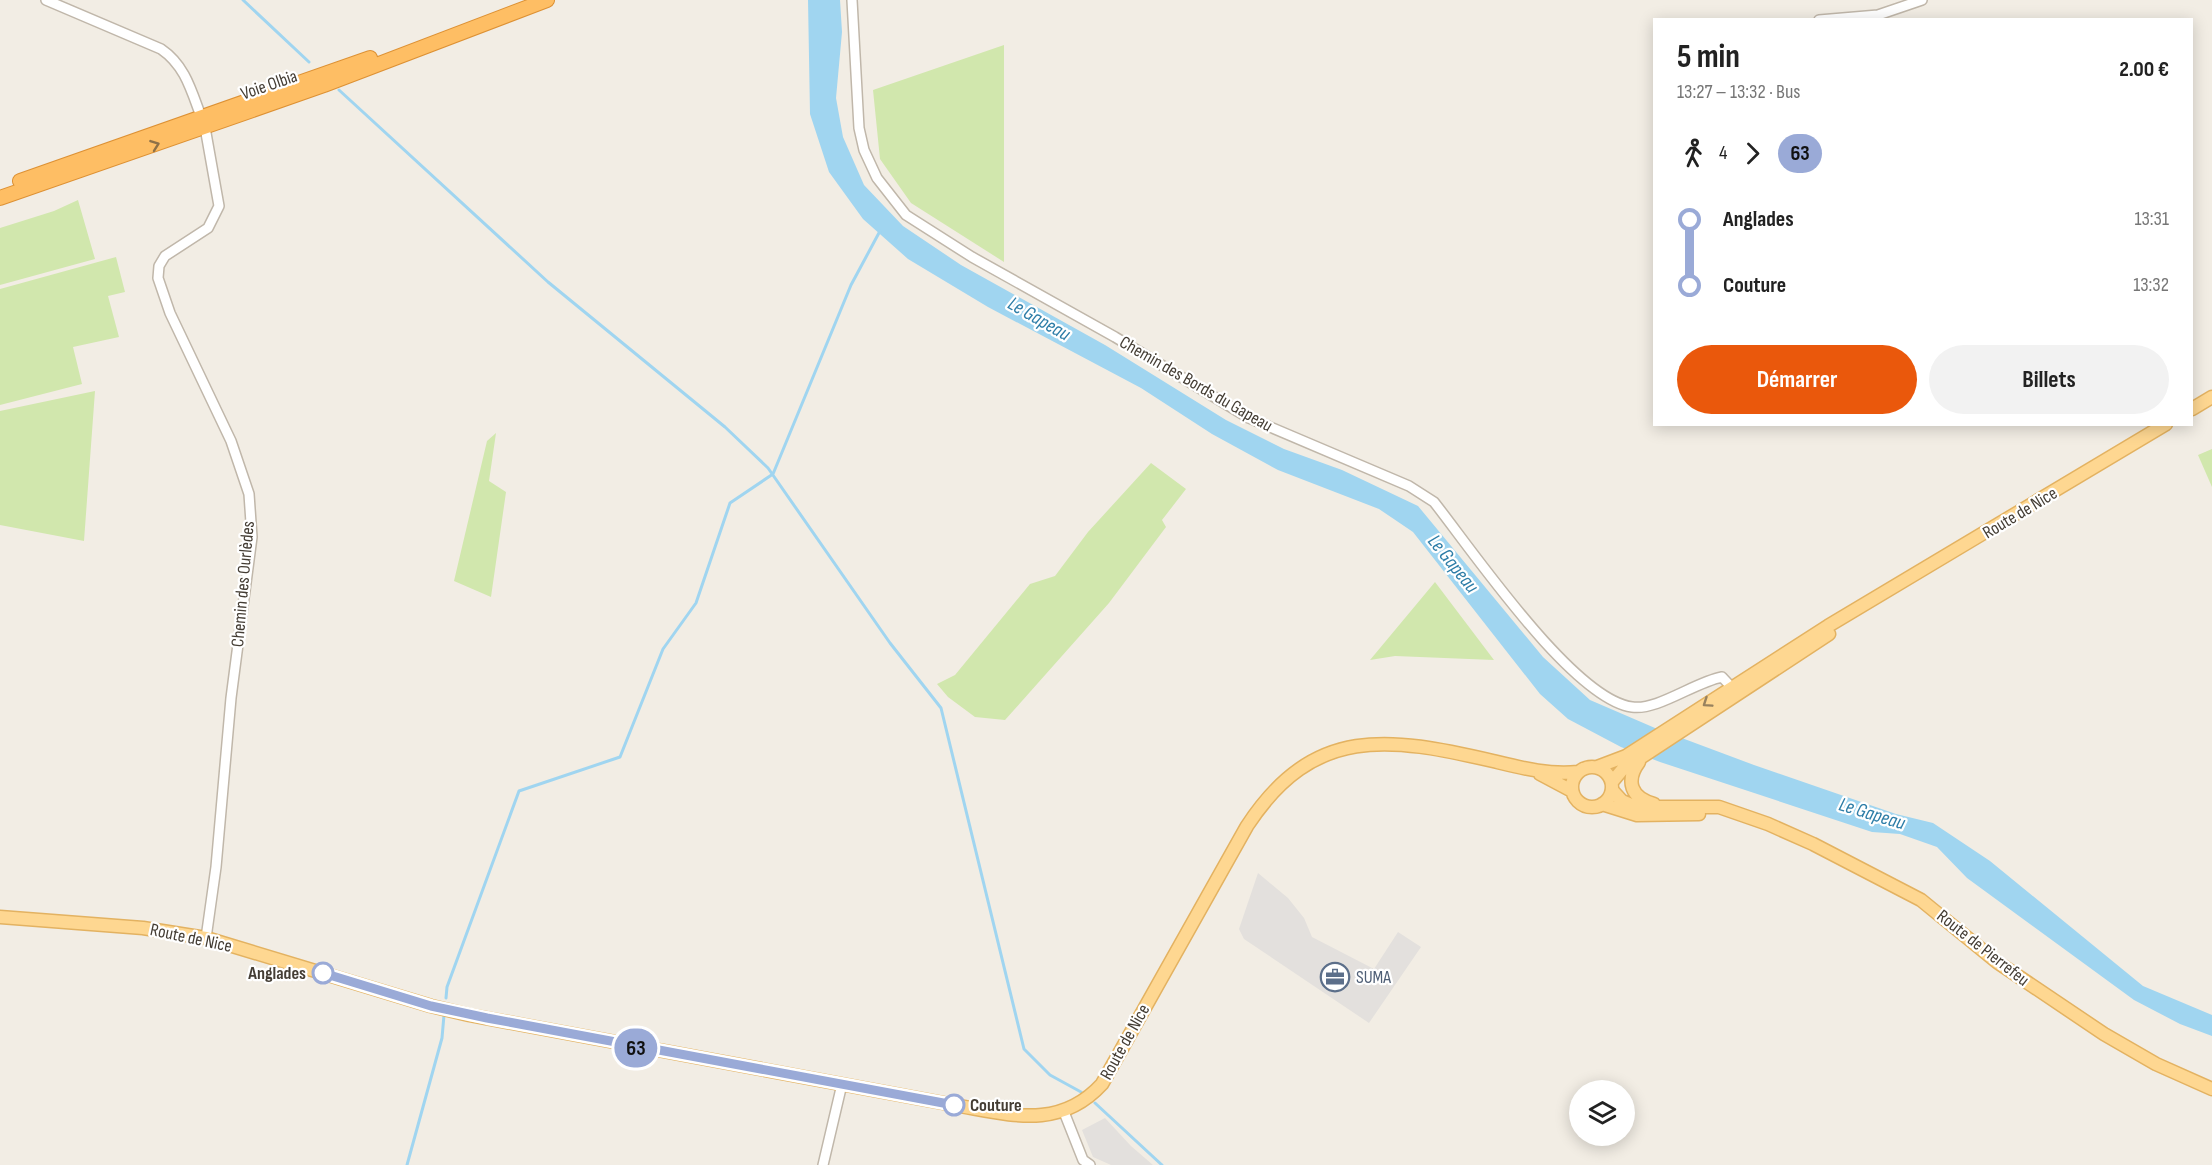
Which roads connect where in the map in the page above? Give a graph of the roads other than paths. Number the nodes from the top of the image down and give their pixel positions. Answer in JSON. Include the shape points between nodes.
{"nodes":[{"id":1,"x":46,"y":0,"type":"edge"},
{"id":2,"x":527,"y":0,"type":"edge"},
{"id":3,"x":547,"y":0,"type":"edge"},
{"id":4,"x":852,"y":0,"type":"edge"},
{"id":5,"x":1922,"y":0,"type":"edge"},
{"id":6,"x":1843,"y":18,"type":"edge"},
{"id":7,"x":199,"y":111,"type":"dead end"},
{"id":8,"x":206,"y":133,"type":"dead end"},
{"id":9,"x":0,"y":188,"type":"edge"},
{"id":10,"x":0,"y":198,"type":"edge"},
{"id":11,"x":2212,"y":397,"type":"edge"},
{"id":12,"x":2193,"y":408,"type":"edge"},
{"id":13,"x":2163,"y":426,"type":"edge"},
{"id":14,"x":1873,"y":601,"type":"junction"},
{"id":15,"x":1734,"y":689,"type":"junction"},
{"id":16,"x":1686,"y":723,"type":"junction"},
{"id":17,"x":1640,"y":760,"type":"junction"},
{"id":18,"x":1597,"y":767,"type":"junction"},
{"id":19,"x":1536,"y":772,"type":"junction"},
{"id":20,"x":1578,"y":772,"type":"junction"},
{"id":21,"x":1612,"y":786,"type":"junction"},
{"id":22,"x":1572,"y":791,"type":"junction"},
{"id":23,"x":1602,"y":804,"type":"junction"},
{"id":24,"x":1661,"y":806,"type":"junction"},
{"id":25,"x":1749,"y":817,"type":"junction"},
{"id":26,"x":0,"y":917,"type":"edge"},
{"id":27,"x":206,"y":938,"type":"junction"},
{"id":28,"x":842,"y":1084,"type":"junction"},
{"id":29,"x":2212,"y":1089,"type":"edge"},
{"id":30,"x":1064,"y":1112,"type":"junction"},
{"id":31,"x":823,"y":1165,"type":"edge"},
{"id":32,"x":1090,"y":1165,"type":"edge"}],
"edges":[{"from":1,"to":7,"type":"street","via":[[161,49],[182,67]]},
{"from":2,"to":9,"type":"highway","name":"Voie Olbia"},
{"from":10,"to":3,"type":"highway","name":"Voie Olbia","one_way":true,"via":[[324,85]]},
{"from":4,"to":15,"type":"street","name":"Chemin des Bords du Gapeau","via":[[864,150],[877,178],[906,215],[1250,418],[1409,486],[1434,502],[1548,648],[1608,699],[1632,707],[1647,706],[1722,677]]},
{"from":5,"to":6,"type":"street","via":[[1878,15]]},
{"from":8,"to":27,"type":"street","name":"Chemin des Ourlèdes","via":[[219,198],[217,212],[208,228],[165,256],[158,278],[170,313],[231,441],[249,494],[252,537]]},
{"from":11,"to":12,"type":"main road"},
{"from":13,"to":14,"type":"main road","name":"Route de Nice"},
{"from":14,"to":15,"type":"main road"},
{"from":14,"to":16,"type":"main road","via":[[1833,632]]},
{"from":15,"to":16,"type":"main road","one_way":true},
{"from":16,"to":17,"type":"main road"},
{"from":16,"to":18,"type":"main road"},
{"from":17,"to":21,"type":"main road","via":[[1622,770]]},
{"from":17,"to":24,"type":"main road","via":[[1630,778],[1631,788],[1638,798]]},
{"from":18,"to":20,"type":"main road"},
{"from":18,"to":21,"type":"main road","via":[[1606,773]]},
{"from":19,"to":20,"type":"main road"},
{"from":19,"to":22,"type":"main road"},
{"from":19,"to":30,"type":"main road","name":"Route de Nice","via":[[1415,745],[1378,742],[1342,750],[1306,765],[1274,792],[1247,826],[1102,1084],[1090,1098]]},
{"from":20,"to":22,"type":"main road","via":[[1572,781]]},
{"from":21,"to":23,"type":"main road"},
{"from":21,"to":24,"type":"main road","via":[[1627,804]]},
{"from":22,"to":23,"type":"main road","via":[[1576,800],[1586,806]]},
{"from":23,"to":25,"type":"main road","via":[[1637,815]]},
{"from":24,"to":25,"type":"main road","via":[[1719,807]]},
{"from":25,"to":29,"type":"main road","name":"Route de Pierrefeu","via":[[1813,844],[1921,900],[1997,962],[2104,1034],[2156,1064]]},
{"from":26,"to":27,"type":"main road","name":"Route de Nice","via":[[143,928]]},
{"from":27,"to":28,"type":"main road","name":"Route de Nice","via":[[431,1006]]},
{"from":28,"to":30,"type":"main road","name":"Route de Nice","via":[[1014,1115],[1048,1116]]},
{"from":28,"to":31,"type":"street"},
{"from":30,"to":32,"type":"street","via":[[1083,1160]]}]}
